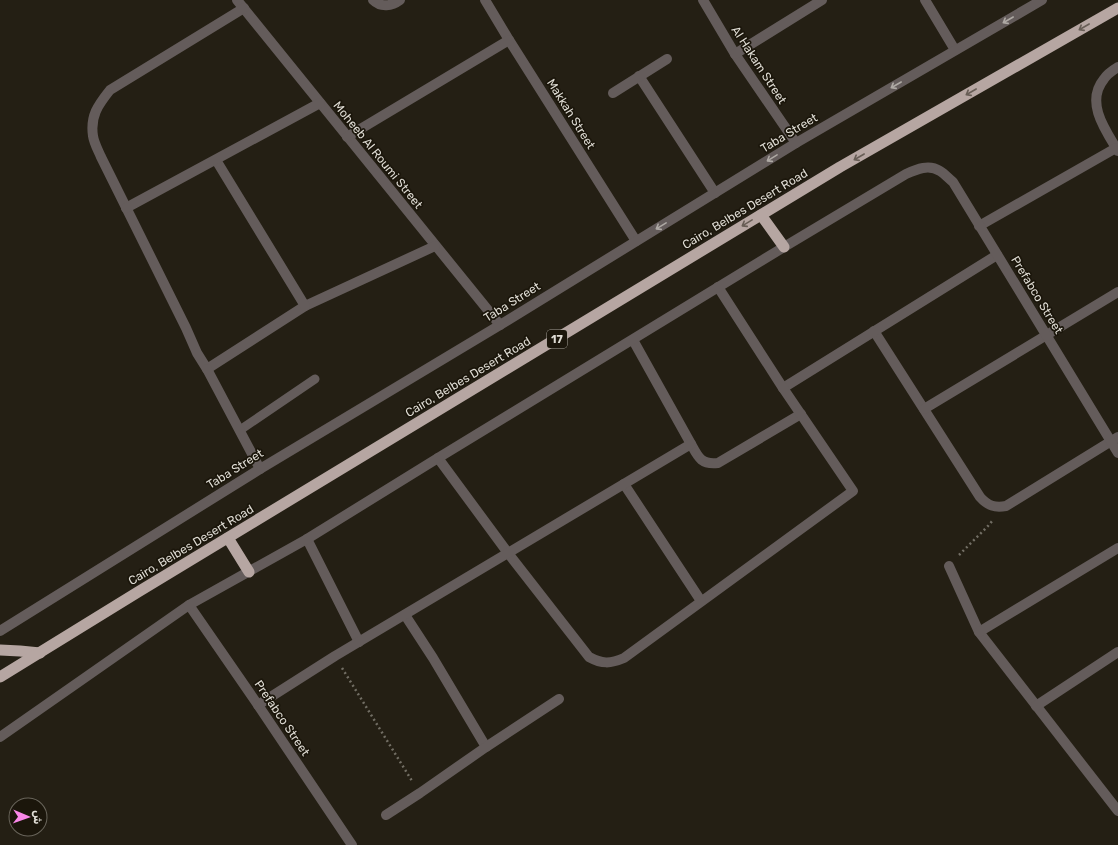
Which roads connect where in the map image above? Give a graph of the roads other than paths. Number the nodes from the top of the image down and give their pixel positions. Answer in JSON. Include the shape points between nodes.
{"nodes":[{"id":1,"x":237,"y":0,"type":"edge"},
{"id":2,"x":373,"y":0,"type":"edge"},
{"id":3,"x":400,"y":0,"type":"edge"},
{"id":4,"x":485,"y":0,"type":"edge"},
{"id":5,"x":702,"y":0,"type":"edge"},
{"id":6,"x":925,"y":0,"type":"edge"},
{"id":7,"x":1042,"y":0,"type":"edge"},
{"id":8,"x":816,"y":1,"type":"edge"},
{"id":9,"x":244,"y":8,"type":"junction"},
{"id":10,"x":1117,"y":11,"type":"edge"},
{"id":11,"x":509,"y":40,"type":"junction"},
{"id":12,"x":955,"y":50,"type":"junction"},
{"id":13,"x":735,"y":54,"type":"junction"},
{"id":14,"x":667,"y":58,"type":"dead end"},
{"id":15,"x":1118,"y":66,"type":"edge"},
{"id":16,"x":639,"y":76,"type":"junction"},
{"id":17,"x":613,"y":93,"type":"dead end"},
{"id":18,"x":320,"y":103,"type":"junction"},
{"id":19,"x":347,"y":137,"type":"junction"},
{"id":20,"x":796,"y":143,"type":"junction"},
{"id":21,"x":1117,"y":149,"type":"edge"},
{"id":22,"x":216,"y":160,"type":"junction"},
{"id":23,"x":715,"y":193,"type":"junction"},
{"id":24,"x":126,"y":208,"type":"junction"},
{"id":25,"x":761,"y":215,"type":"junction"},
{"id":26,"x":979,"y":226,"type":"junction"},
{"id":27,"x":636,"y":241,"type":"junction"},
{"id":28,"x":435,"y":246,"type":"junction"},
{"id":29,"x":784,"y":247,"type":"junction"},
{"id":30,"x":998,"y":255,"type":"junction"},
{"id":31,"x":718,"y":287,"type":"junction"},
{"id":32,"x":1118,"y":292,"type":"edge"},
{"id":33,"x":306,"y":306,"type":"junction"},
{"id":34,"x":500,"y":325,"type":"junction"},
{"id":35,"x":874,"y":332,"type":"junction"},
{"id":36,"x":1046,"y":335,"type":"junction"},
{"id":37,"x":633,"y":340,"type":"junction"},
{"id":38,"x":207,"y":369,"type":"junction"},
{"id":39,"x":315,"y":379,"type":"dead end"},
{"id":40,"x":783,"y":388,"type":"junction"},
{"id":41,"x":924,"y":409,"type":"junction"},
{"id":42,"x":801,"y":414,"type":"junction"},
{"id":43,"x":240,"y":430,"type":"junction"},
{"id":44,"x":1114,"y":439,"type":"edge"},
{"id":45,"x":690,"y":444,"type":"junction"},
{"id":46,"x":1118,"y":453,"type":"edge"},
{"id":47,"x":438,"y":458,"type":"junction"},
{"id":48,"x":260,"y":469,"type":"junction"},
{"id":49,"x":624,"y":484,"type":"junction"},
{"id":50,"x":228,"y":538,"type":"junction"},
{"id":51,"x":307,"y":539,"type":"junction"},
{"id":52,"x":1118,"y":548,"type":"edge"},
{"id":53,"x":508,"y":554,"type":"junction"},
{"id":54,"x":949,"y":566,"type":"road end"},
{"id":55,"x":249,"y":572,"type":"junction"},
{"id":56,"x":701,"y":601,"type":"junction"},
{"id":57,"x":189,"y":606,"type":"junction"},
{"id":58,"x":405,"y":615,"type":"junction"},
{"id":59,"x":0,"y":631,"type":"edge"},
{"id":60,"x":979,"y":632,"type":"junction"},
{"id":61,"x":359,"y":642,"type":"junction"},
{"id":62,"x":0,"y":650,"type":"edge"},
{"id":63,"x":1118,"y":652,"type":"edge"},
{"id":64,"x":40,"y":653,"type":"junction"},
{"id":65,"x":0,"y":678,"type":"edge"},
{"id":66,"x":560,"y":699,"type":"dead end"},
{"id":67,"x":258,"y":705,"type":"junction"},
{"id":68,"x":1036,"y":706,"type":"junction"},
{"id":69,"x":0,"y":737,"type":"edge"},
{"id":70,"x":486,"y":747,"type":"junction"},
{"id":71,"x":1118,"y":811,"type":"edge"},
{"id":72,"x":386,"y":815,"type":"dead end"},
{"id":73,"x":352,"y":845,"type":"edge"}],
"edges":[{"from":1,"to":9,"type":"street","name":"Moheeb Al Roumi Street"},
{"from":2,"to":3,"type":"street","via":[[385,5]]},
{"from":4,"to":11,"type":"street","name":"Makkah Street"},
{"from":5,"to":13,"type":"street","name":"Al Hakam Street"},
{"from":6,"to":12,"type":"street"},
{"from":7,"to":12,"type":"street","name":"Taba Street","one_way":true},
{"from":8,"to":13,"type":"street"},
{"from":9,"to":18,"type":"street","name":"Moheeb Al Roumi Street"},
{"from":9,"to":24,"type":"street","via":[[110,90],[98,105],[93,119],[93,137]]},
{"from":10,"to":25,"type":"highway","name":"Cairo, Belbes Desert Road","number":"17","one_way":true,"via":[[840,167]]},
{"from":11,"to":19,"type":"street"},
{"from":11,"to":27,"type":"street","name":"Makkah Street"},
{"from":12,"to":20,"type":"street","name":"Taba Street","one_way":true},
{"from":13,"to":20,"type":"street","name":"Al Hakam Street"},
{"from":14,"to":16,"type":"street"},
{"from":15,"to":21,"type":"street","via":[[1103,79],[1096,94],[1101,123]]},
{"from":16,"to":17,"type":"street"},
{"from":16,"to":23,"type":"street"},
{"from":18,"to":19,"type":"street","name":"Moheeb Al Roumi Street"},
{"from":18,"to":22,"type":"street"},
{"from":19,"to":28,"type":"street","name":"Moheeb Al Roumi Street"},
{"from":20,"to":23,"type":"street","name":"Taba Street","one_way":true},
{"from":21,"to":26,"type":"street"},
{"from":22,"to":24,"type":"street"},
{"from":22,"to":33,"type":"street"},
{"from":23,"to":27,"type":"street","name":"Taba Street","one_way":true},
{"from":24,"to":38,"type":"street"},
{"from":25,"to":29,"type":"highway"},
{"from":25,"to":50,"type":"highway","name":"Cairo, Belbes Desert Road","number":"17","one_way":true},
{"from":26,"to":29,"type":"street","name":"Prefabco Street","via":[[953,182],[940,171],[919,168]]},
{"from":26,"to":30,"type":"street","name":"Prefabco Street"},
{"from":27,"to":34,"type":"street","name":"Taba Street"},
{"from":28,"to":33,"type":"street"},
{"from":28,"to":34,"type":"street","name":"Moheeb Al Roumi Street"},
{"from":29,"to":31,"type":"street"},
{"from":30,"to":35,"type":"street"},
{"from":30,"to":36,"type":"street","name":"Prefabco Street"},
{"from":31,"to":37,"type":"street"},
{"from":31,"to":40,"type":"street"},
{"from":32,"to":36,"type":"street"},
{"from":33,"to":38,"type":"street"},
{"from":34,"to":48,"type":"street","name":"Taba Street"},
{"from":35,"to":40,"type":"street"},
{"from":35,"to":41,"type":"street"},
{"from":36,"to":41,"type":"street"},
{"from":36,"to":44,"type":"street","name":"Prefabco Street"},
{"from":37,"to":45,"type":"street"},
{"from":37,"to":47,"type":"street"},
{"from":38,"to":43,"type":"street"},
{"from":39,"to":43,"type":"lane"},
{"from":40,"to":42,"type":"street"},
{"from":41,"to":44,"type":"street","via":[[980,497],[985,503],[999,508]]},
{"from":42,"to":45,"type":"street","via":[[718,463],[700,460]]},
{"from":42,"to":56,"type":"street","via":[[853,491]]},
{"from":43,"to":48,"type":"street"},
{"from":44,"to":46,"type":"street","name":"Prefabco Street"},
{"from":45,"to":49,"type":"street"},
{"from":47,"to":51,"type":"street"},
{"from":47,"to":53,"type":"street"},
{"from":48,"to":59,"type":"street","name":"Taba Street"},
{"from":49,"to":53,"type":"street"},
{"from":49,"to":56,"type":"street"},
{"from":50,"to":55,"type":"highway"},
{"from":50,"to":64,"type":"highway","name":"Cairo, Belbes Desert Road","number":"17"},
{"from":51,"to":55,"type":"street"},
{"from":51,"to":61,"type":"street"},
{"from":52,"to":60,"type":"street"},
{"from":53,"to":56,"type":"street","via":[[589,657],[597,661],[616,662],[624,658]]},
{"from":53,"to":58,"type":"street"},
{"from":54,"to":60,"type":"street"},
{"from":55,"to":57,"type":"street"},
{"from":57,"to":67,"type":"street","name":"Prefabco Street"},
{"from":57,"to":69,"type":"street"},
{"from":58,"to":61,"type":"street"},
{"from":58,"to":70,"type":"street"},
{"from":60,"to":68,"type":"street"},
{"from":61,"to":67,"type":"street"},
{"from":62,"to":64,"type":"highway"},
{"from":63,"to":68,"type":"street"},
{"from":64,"to":65,"type":"highway","name":"Cairo, Belbes Desert Road","number":"17"},
{"from":66,"to":70,"type":"street"},
{"from":67,"to":73,"type":"street","name":"Prefabco Street"},
{"from":68,"to":71,"type":"street"},
{"from":70,"to":72,"type":"street"}]}
